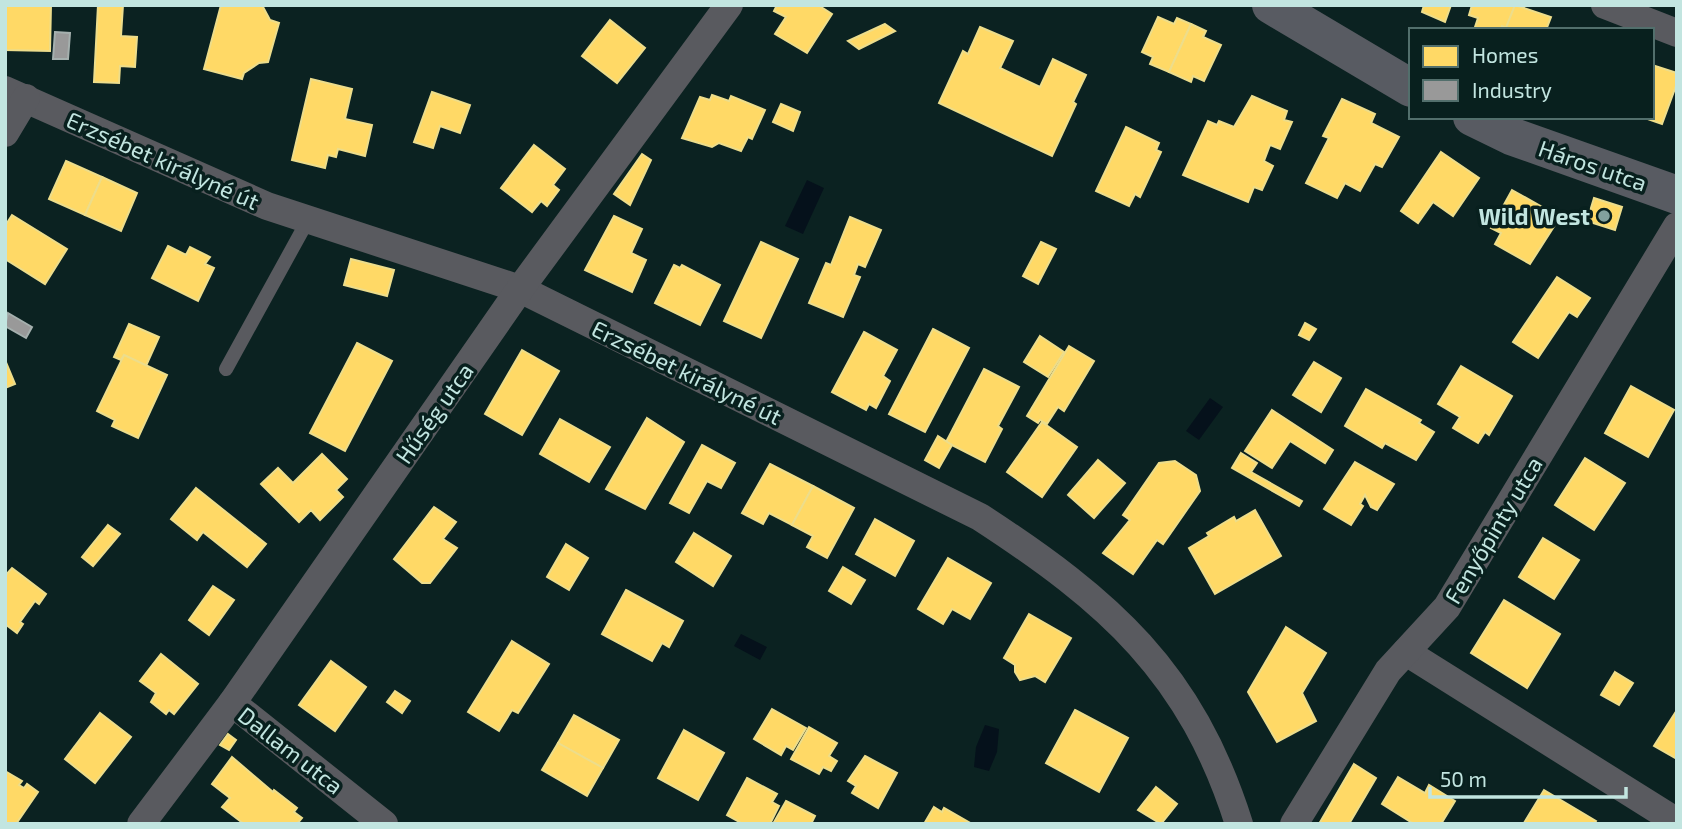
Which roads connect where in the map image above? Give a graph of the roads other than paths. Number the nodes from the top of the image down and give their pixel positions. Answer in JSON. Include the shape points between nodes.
{"nodes":[{"id":1,"x":729,"y":5,"type":"edge"},
{"id":2,"x":1271,"y":5,"type":"edge"},
{"id":3,"x":1605,"y":5,"type":"edge"},
{"id":4,"x":1677,"y":33,"type":"edge"},
{"id":5,"x":1409,"y":87,"type":"edge"},
{"id":6,"x":16,"y":94,"type":"edge"},
{"id":7,"x":1476,"y":119,"type":"edge"},
{"id":8,"x":5,"y":133,"type":"edge"},
{"id":9,"x":1677,"y":195,"type":"edge"},
{"id":10,"x":308,"y":220,"type":"junction"},
{"id":11,"x":1677,"y":226,"type":"edge"},
{"id":12,"x":520,"y":289,"type":"junction"},
{"id":13,"x":226,"y":369,"type":"dead end"},
{"id":14,"x":1406,"y":652,"type":"junction"},
{"id":15,"x":232,"y":703,"type":"junction"},
{"id":16,"x":1677,"y":822,"type":"edge"},
{"id":17,"x":141,"y":824,"type":"edge"},
{"id":18,"x":384,"y":824,"type":"edge"},
{"id":19,"x":1239,"y":824,"type":"edge"},
{"id":20,"x":1294,"y":824,"type":"edge"}],
"edges":[{"from":1,"to":12,"type":"street","name":"Hűség utca"},
{"from":2,"to":5,"type":"street"},
{"from":3,"to":4,"type":"street"},
{"from":6,"to":8,"type":"street"},
{"from":6,"to":10,"type":"street","name":"Erzsébet királyné út"},
{"from":7,"to":9,"type":"street","name":"Háros utca","via":[[1511,136]]},
{"from":10,"to":12,"type":"street","name":"Erzsébet királyné út"},
{"from":10,"to":13,"type":"lane"},
{"from":11,"to":14,"type":"street","name":"Fenyőpinty utca","via":[[1447,607]]},
{"from":12,"to":15,"type":"street","name":"Hűség utca"},
{"from":12,"to":19,"type":"street","name":"Erzsébet királyné út","via":[[980,517],[1095,597],[1144,647],[1181,696],[1206,739]]},
{"from":14,"to":16,"type":"street"},
{"from":14,"to":20,"type":"street","name":"Fenyőpinty utca","via":[[1388,671]]},
{"from":15,"to":17,"type":"street","name":"Hűség utca"},
{"from":15,"to":18,"type":"street","name":"Dallam utca"}]}
